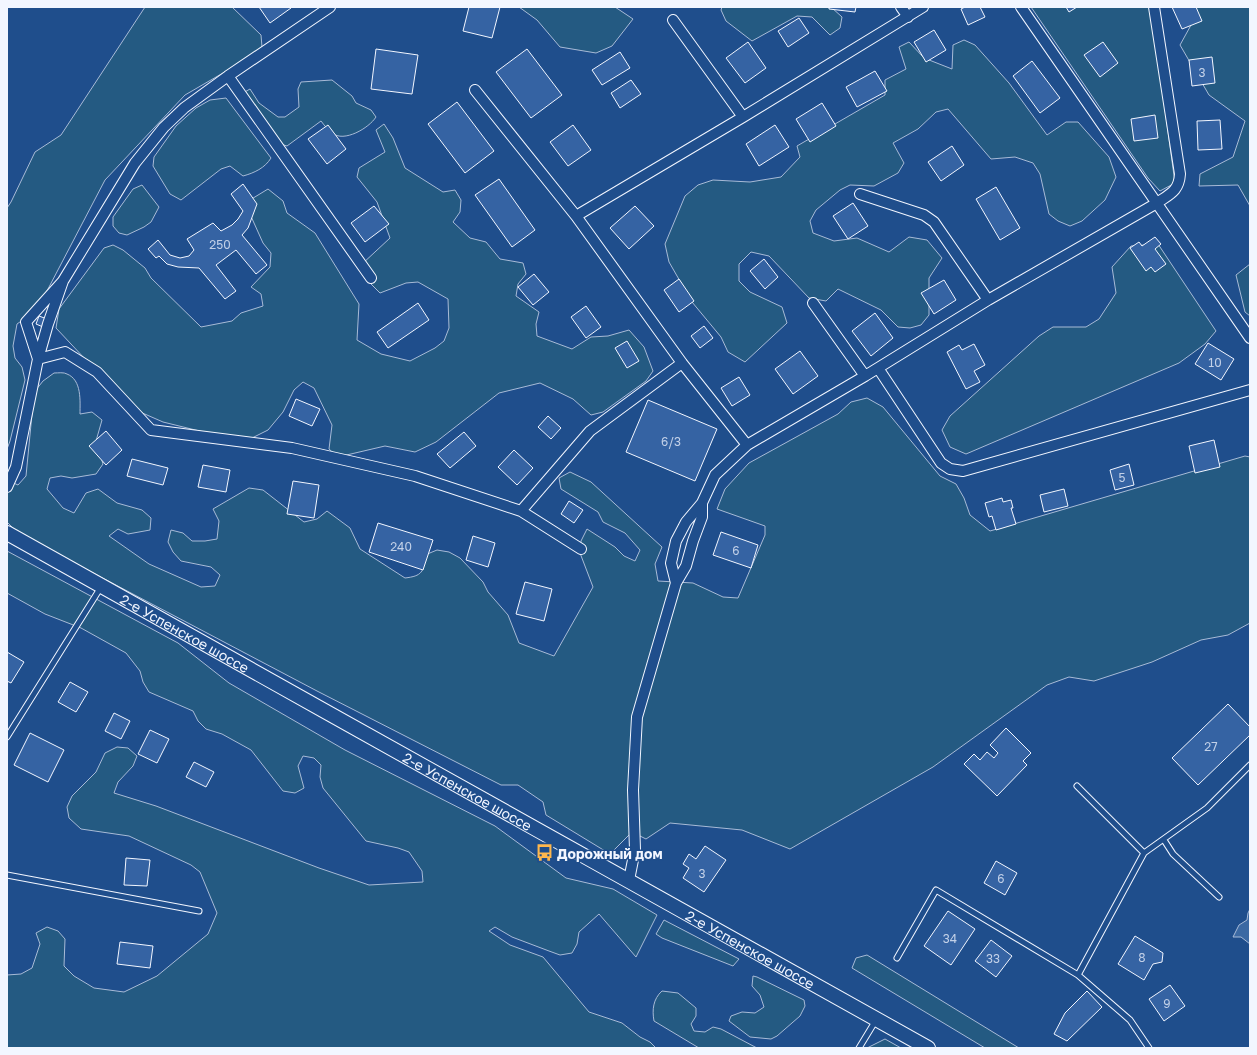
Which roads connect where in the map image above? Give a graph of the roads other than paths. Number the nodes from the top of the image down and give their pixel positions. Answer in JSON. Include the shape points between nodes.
{"nodes":[{"id":1,"x":330,"y":7,"type":"edge"},
{"id":2,"x":902,"y":7,"type":"edge"},
{"id":3,"x":923,"y":7,"type":"edge"},
{"id":4,"x":1022,"y":7,"type":"edge"},
{"id":5,"x":1154,"y":7,"type":"edge"},
{"id":6,"x":908,"y":17,"type":"junction"},
{"id":7,"x":673,"y":20,"type":"dead end"},
{"id":8,"x":228,"y":76,"type":"junction"},
{"id":9,"x":475,"y":90,"type":"dead end"},
{"id":10,"x":743,"y":118,"type":"junction"},
{"id":11,"x":860,"y":194,"type":"dead end"},
{"id":12,"x":1157,"y":203,"type":"junction"},
{"id":13,"x":576,"y":216,"type":"junction"},
{"id":14,"x":371,"y":278,"type":"dead end"},
{"id":15,"x":63,"y":281,"type":"junction"},
{"id":16,"x":988,"y":300,"type":"junction"},
{"id":17,"x":813,"y":303,"type":"dead end"},
{"id":18,"x":1250,"y":338,"type":"edge"},
{"id":19,"x":38,"y":359,"type":"junction"},
{"id":20,"x":682,"y":363,"type":"junction"},
{"id":21,"x":878,"y":368,"type":"junction"},
{"id":22,"x":865,"y":376,"type":"junction"},
{"id":23,"x":1250,"y":390,"type":"edge"},
{"id":24,"x":747,"y":445,"type":"junction"},
{"id":25,"x":7,"y":486,"type":"edge"},
{"id":26,"x":702,"y":503,"type":"junction"},
{"id":27,"x":521,"y":511,"type":"junction"},
{"id":28,"x":7,"y":533,"type":"edge"},
{"id":29,"x":581,"y":549,"type":"dead end"},
{"id":30,"x":676,"y":583,"type":"junction"},
{"id":31,"x":102,"y":586,"type":"junction"},
{"id":32,"x":7,"y":737,"type":"edge"},
{"id":33,"x":1250,"y":765,"type":"edge"},
{"id":34,"x":1077,"y":786,"type":"dead end"},
{"id":35,"x":1164,"y":840,"type":"junction"},
{"id":36,"x":1144,"y":854,"type":"junction"},
{"id":37,"x":7,"y":875,"type":"edge"},
{"id":38,"x":629,"y":880,"type":"junction"},
{"id":39,"x":1219,"y":897,"type":"dead end"},
{"id":40,"x":199,"y":911,"type":"dead end"},
{"id":41,"x":897,"y":958,"type":"dead end"},
{"id":42,"x":1078,"y":975,"type":"junction"},
{"id":43,"x":877,"y":1019,"type":"junction"},
{"id":44,"x":859,"y":1048,"type":"edge"},
{"id":45,"x":928,"y":1048,"type":"edge"},
{"id":46,"x":1149,"y":1048,"type":"edge"}],
"edges":[{"from":1,"to":8,"type":"street"},
{"from":2,"to":6,"type":"street"},
{"from":3,"to":6,"type":"street"},
{"from":4,"to":12,"type":"street"},
{"from":5,"to":12,"type":"street","via":[[1180,174],[1179,183],[1174,191]]},
{"from":6,"to":10,"type":"street"},
{"from":7,"to":10,"type":"street"},
{"from":8,"to":14,"type":"street"},
{"from":8,"to":15,"type":"street","via":[[184,108],[164,127],[135,163]]},
{"from":9,"to":13,"type":"street"},
{"from":10,"to":13,"type":"street"},
{"from":11,"to":16,"type":"street","via":[[924,215],[934,222]]},
{"from":12,"to":16,"type":"street"},
{"from":12,"to":18,"type":"street"},
{"from":13,"to":20,"type":"street"},
{"from":15,"to":19,"type":"street"},
{"from":15,"to":19,"type":"street","via":[[26,322]]},
{"from":16,"to":21,"type":"street"},
{"from":17,"to":22,"type":"street"},
{"from":19,"to":25,"type":"street","via":[[16,467]]},
{"from":19,"to":27,"type":"street","via":[[64,352],[97,372],[151,430],[292,448],[415,476]]},
{"from":20,"to":24,"type":"street"},
{"from":20,"to":27,"type":"street","via":[[590,431]]},
{"from":21,"to":22,"type":"street"},
{"from":21,"to":23,"type":"street","via":[[941,463],[950,469],[963,471]]},
{"from":22,"to":24,"type":"street"},
{"from":24,"to":26,"type":"street","via":[[715,475]]},
{"from":26,"to":30,"type":"street","via":[[702,517],[686,566]]},
{"from":26,"to":30,"type":"street","via":[[686,522],[676,541],[671,563]]},
{"from":27,"to":29,"type":"street"},
{"from":28,"to":31,"type":"main road","name":"2-е Успенское шоссе"},
{"from":30,"to":38,"type":"street","via":[[636,717],[632,790],[635,850]]},
{"from":31,"to":32,"type":"lane"},
{"from":31,"to":38,"type":"main road","name":"2-е Успенское шоссе"},
{"from":33,"to":35,"type":"lane","via":[[1207,808]]},
{"from":34,"to":36,"type":"lane"},
{"from":35,"to":36,"type":"lane"},
{"from":35,"to":39,"type":"lane","via":[[1173,854]]},
{"from":36,"to":42,"type":"lane"},
{"from":37,"to":40,"type":"lane"},
{"from":38,"to":43,"type":"main road","name":"2-е Успенское шоссе"},
{"from":41,"to":42,"type":"lane","via":[[936,890]]},
{"from":42,"to":46,"type":"lane","via":[[1130,1020]]},
{"from":43,"to":44,"type":"lane"},
{"from":43,"to":45,"type":"main road","name":"2-е Успенское шоссе"}]}
